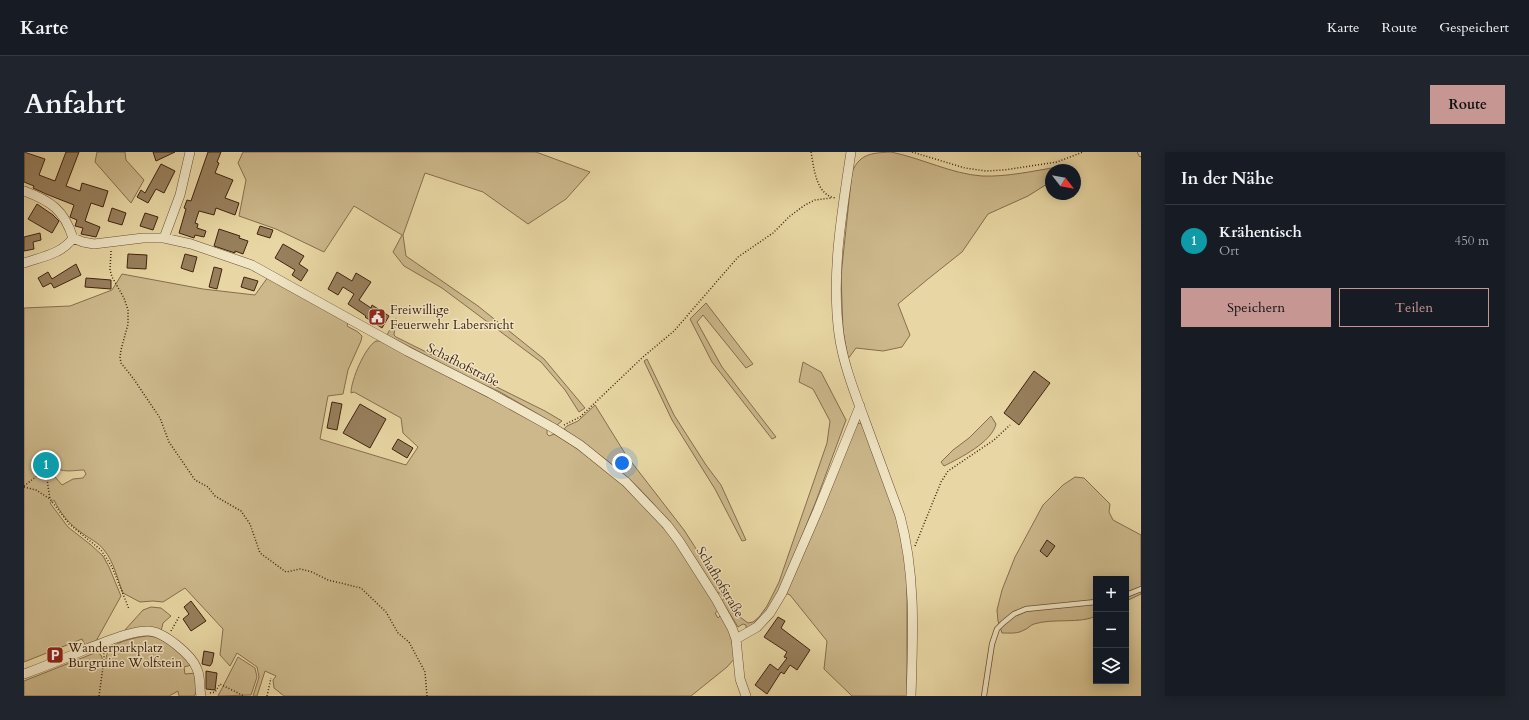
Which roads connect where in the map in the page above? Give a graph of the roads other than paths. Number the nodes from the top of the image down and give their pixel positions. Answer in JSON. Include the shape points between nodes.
{"nodes":[{"id":1,"x":190,"y":152,"type":"edge"},
{"id":2,"x":851,"y":152,"type":"edge"},
{"id":3,"x":24,"y":191,"type":"edge"},
{"id":4,"x":74,"y":238,"type":"junction"},
{"id":5,"x":164,"y":238,"type":"junction"},
{"id":6,"x":24,"y":263,"type":"edge"},
{"id":7,"x":860,"y":406,"type":"junction"},
{"id":8,"x":1141,"y":589,"type":"edge"},
{"id":9,"x":1129,"y":594,"type":"edge"},
{"id":10,"x":1093,"y":602,"type":"edge"},
{"id":11,"x":736,"y":639,"type":"junction"},
{"id":12,"x":24,"y":674,"type":"edge"},
{"id":13,"x":200,"y":694,"type":"edge"},
{"id":14,"x":743,"y":695,"type":"edge"},
{"id":15,"x":911,"y":696,"type":"edge"},
{"id":16,"x":984,"y":696,"type":"edge"}],
"edges":[{"from":1,"to":5,"type":"street","via":[[180,195]]},
{"from":2,"to":7,"type":"street","via":[[836,278],[839,334]]},
{"from":3,"to":4,"type":"street","via":[[58,210],[68,222]]},
{"from":4,"to":5,"type":"street","name":"Schafhofstraße","via":[[89,244]]},
{"from":4,"to":6,"type":"street","via":[[60,250]]},
{"from":5,"to":11,"type":"street","name":"Schafhofstraße","via":[[190,244],[262,270],[407,351],[556,429],[580,445],[626,482],[667,525],[716,599]]},
{"from":7,"to":11,"type":"street","via":[[782,593],[770,613],[757,627]]},
{"from":7,"to":15,"type":"street","via":[[900,516],[909,558],[913,623]]},
{"from":8,"to":9,"type":"lane"},
{"from":10,"to":16,"type":"lane","via":[[1026,609],[1003,623],[997,629],[994,639]]},
{"from":11,"to":14,"type":"street","name":"Schafhofstraße"},
{"from":12,"to":13,"type":"street","via":[[118,638],[149,631],[166,638],[184,652],[197,668]]}]}
